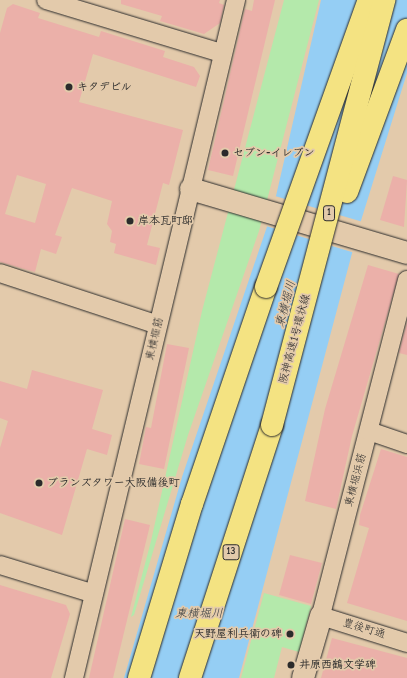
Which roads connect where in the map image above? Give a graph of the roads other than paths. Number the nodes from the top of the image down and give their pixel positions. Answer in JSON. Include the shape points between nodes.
{"nodes":[{"id":1,"x":46,"y":0,"type":"edge"},
{"id":2,"x":236,"y":0,"type":"edge"},
{"id":3,"x":370,"y":0,"type":"edge"},
{"id":4,"x":384,"y":0,"type":"edge"},
{"id":5,"x":407,"y":30,"type":"edge"},
{"id":6,"x":222,"y":53,"type":"junction"},
{"id":7,"x":191,"y":188,"type":"junction"},
{"id":8,"x":407,"y":253,"type":"edge"},
{"id":9,"x":0,"y":274,"type":"edge"},
{"id":10,"x":407,"y":280,"type":"edge"},
{"id":11,"x":306,"y":301,"type":"junction"},
{"id":12,"x":158,"y":325,"type":"junction"},
{"id":13,"x":272,"y":425,"type":"junction"},
{"id":14,"x":369,"y":431,"type":"junction"},
{"id":15,"x":407,"y":444,"type":"edge"},
{"id":16,"x":0,"y":565,"type":"edge"},
{"id":17,"x":94,"y":594,"type":"junction"},
{"id":18,"x":320,"y":616,"type":"junction"},
{"id":19,"x":407,"y":643,"type":"edge"},
{"id":20,"x":74,"y":678,"type":"edge"},
{"id":21,"x":139,"y":678,"type":"edge"},
{"id":22,"x":190,"y":678,"type":"edge"},
{"id":23,"x":205,"y":678,"type":"edge"},
{"id":24,"x":303,"y":678,"type":"edge"}],
"edges":[{"from":1,"to":6,"type":"street"},
{"from":2,"to":6,"type":"street","name":"東横堀筋"},
{"from":3,"to":21,"type":"highway","bridge":true,"via":[[225,406],[160,603]]},
{"from":4,"to":11,"type":"highway","name":"阪神高速1号環状線","number":"1","bridge":true},
{"from":5,"to":11,"type":"highway","bridge":true},
{"from":6,"to":7,"type":"street","name":"東横堀筋"},
{"from":7,"to":8,"type":"street","bridge":true},
{"from":7,"to":12,"type":"street","name":"東横堀筋"},
{"from":9,"to":12,"type":"street"},
{"from":10,"to":14,"type":"street","name":"東横堀浜筋"},
{"from":11,"to":13,"type":"highway","name":"阪神高速1号環状線","number":"1","bridge":true},
{"from":12,"to":17,"type":"street","name":"東横堀筋"},
{"from":13,"to":22,"type":"highway","number":"13"},
{"from":13,"to":23,"type":"highway","name":"阪神高速1号環状線","number":"1"},
{"from":14,"to":15,"type":"street"},
{"from":14,"to":18,"type":"street","name":"東横堀浜筋"},
{"from":16,"to":17,"type":"street"},
{"from":17,"to":20,"type":"street","name":"東横堀筋"},
{"from":18,"to":19,"type":"street","name":"豊後町通"},
{"from":18,"to":24,"type":"street","name":"東横堀浜筋"}]}
